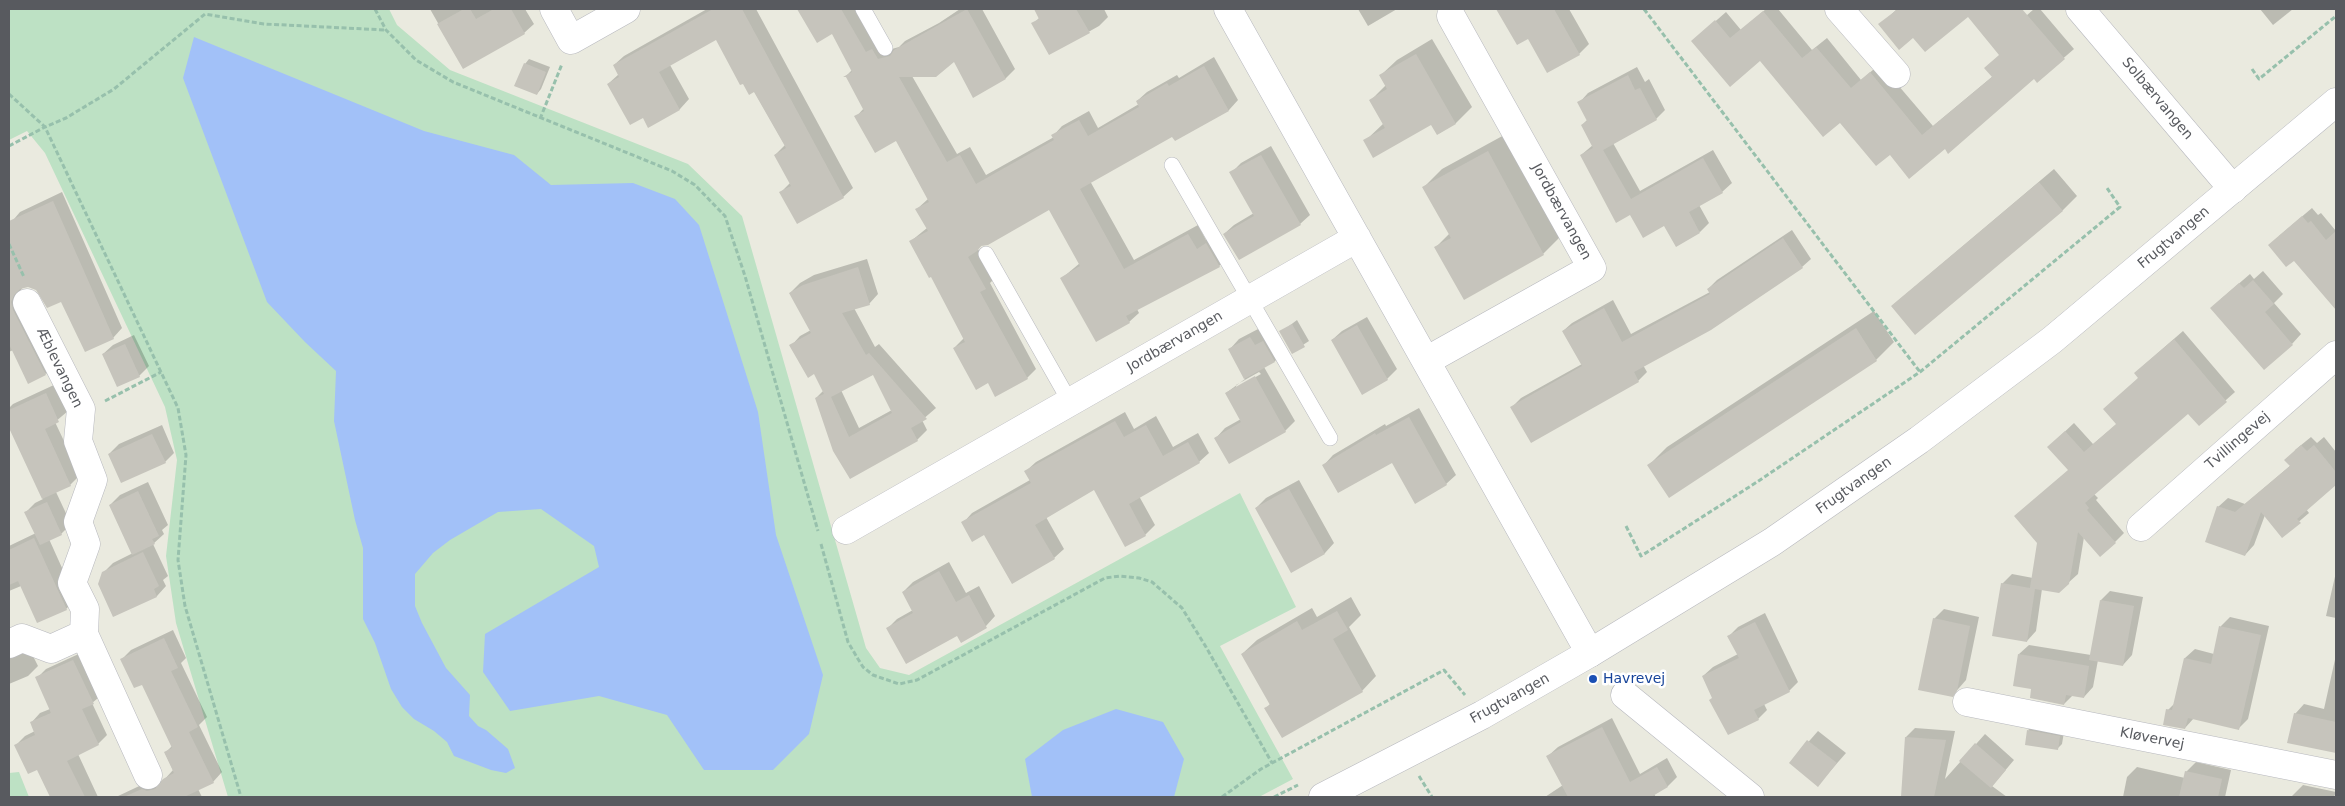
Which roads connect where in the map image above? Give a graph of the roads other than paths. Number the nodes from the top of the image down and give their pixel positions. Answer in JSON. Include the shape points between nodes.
{"nodes":[{"id":1,"x":554,"y":9,"type":"edge"},
{"id":2,"x":626,"y":9,"type":"edge"},
{"id":3,"x":863,"y":9,"type":"edge"},
{"id":4,"x":1228,"y":9,"type":"edge"},
{"id":5,"x":1839,"y":9,"type":"edge"},
{"id":6,"x":2080,"y":9,"type":"edge"},
{"id":7,"x":1452,"y":16,"type":"dead end"},
{"id":8,"x":885,"y":48,"type":"dead end"},
{"id":9,"x":1896,"y":74,"type":"dead end"},
{"id":10,"x":2336,"y":102,"type":"edge"},
{"id":11,"x":1172,"y":164,"type":"dead end"},
{"id":12,"x":2233,"y":189,"type":"junction"},
{"id":13,"x":1357,"y":238,"type":"junction"},
{"id":14,"x":986,"y":254,"type":"dead end"},
{"id":15,"x":1250,"y":299,"type":"junction"},
{"id":16,"x":27,"y":302,"type":"road end"},
{"id":17,"x":2336,"y":355,"type":"edge"},
{"id":18,"x":1426,"y":361,"type":"junction"},
{"id":19,"x":1070,"y":402,"type":"junction"},
{"id":20,"x":1330,"y":438,"type":"dead end"},
{"id":21,"x":2141,"y":527,"type":"dead end"},
{"id":22,"x":846,"y":530,"type":"dead end"},
{"id":23,"x":84,"y":634,"type":"junction"},
{"id":24,"x":9,"y":644,"type":"edge"},
{"id":25,"x":1590,"y":653,"type":"junction"},
{"id":26,"x":1625,"y":695,"type":"dead end"},
{"id":27,"x":1967,"y":702,"type":"dead end"},
{"id":28,"x":148,"y":775,"type":"dead end"},
{"id":29,"x":2336,"y":775,"type":"edge"},
{"id":30,"x":1312,"y":790,"type":"edge"},
{"id":31,"x":1750,"y":797,"type":"edge"}],
"edges":[{"from":1,"to":2,"type":"street","via":[[572,40]]},
{"from":3,"to":8,"type":"lane"},
{"from":4,"to":13,"type":"street"},
{"from":5,"to":9,"type":"street"},
{"from":6,"to":12,"type":"street","name":"Solbærvangen"},
{"from":7,"to":18,"type":"street","name":"Jordbærvangen","via":[[1592,268]]},
{"from":10,"to":12,"type":"street","name":"Frugtvangen"},
{"from":11,"to":15,"type":"lane"},
{"from":12,"to":25,"type":"street","name":"Frugtvangen","via":[[2052,340],[1920,440],[1772,542]]},
{"from":13,"to":15,"type":"street","name":"Jordbærvangen"},
{"from":13,"to":18,"type":"street"},
{"from":14,"to":19,"type":"lane"},
{"from":15,"to":19,"type":"street","name":"Jordbærvangen"},
{"from":15,"to":20,"type":"lane"},
{"from":16,"to":23,"type":"street","name":"Æblevangen","via":[[81,409],[78,441],[93,480],[78,522],[86,544],[72,583],[85,609]]},
{"from":17,"to":21,"type":"street","name":"Tvillingevej"},
{"from":18,"to":25,"type":"street"},
{"from":19,"to":22,"type":"street","name":"Jordbærvangen"},
{"from":23,"to":24,"type":"street","via":[[51,649],[22,638]]},
{"from":23,"to":28,"type":"street","name":"Æblevangen"},
{"from":25,"to":30,"type":"street","name":"Frugtvangen","via":[[1473,720]]},
{"from":26,"to":31,"type":"street"},
{"from":27,"to":29,"type":"street","name":"Kløvervej"}]}
